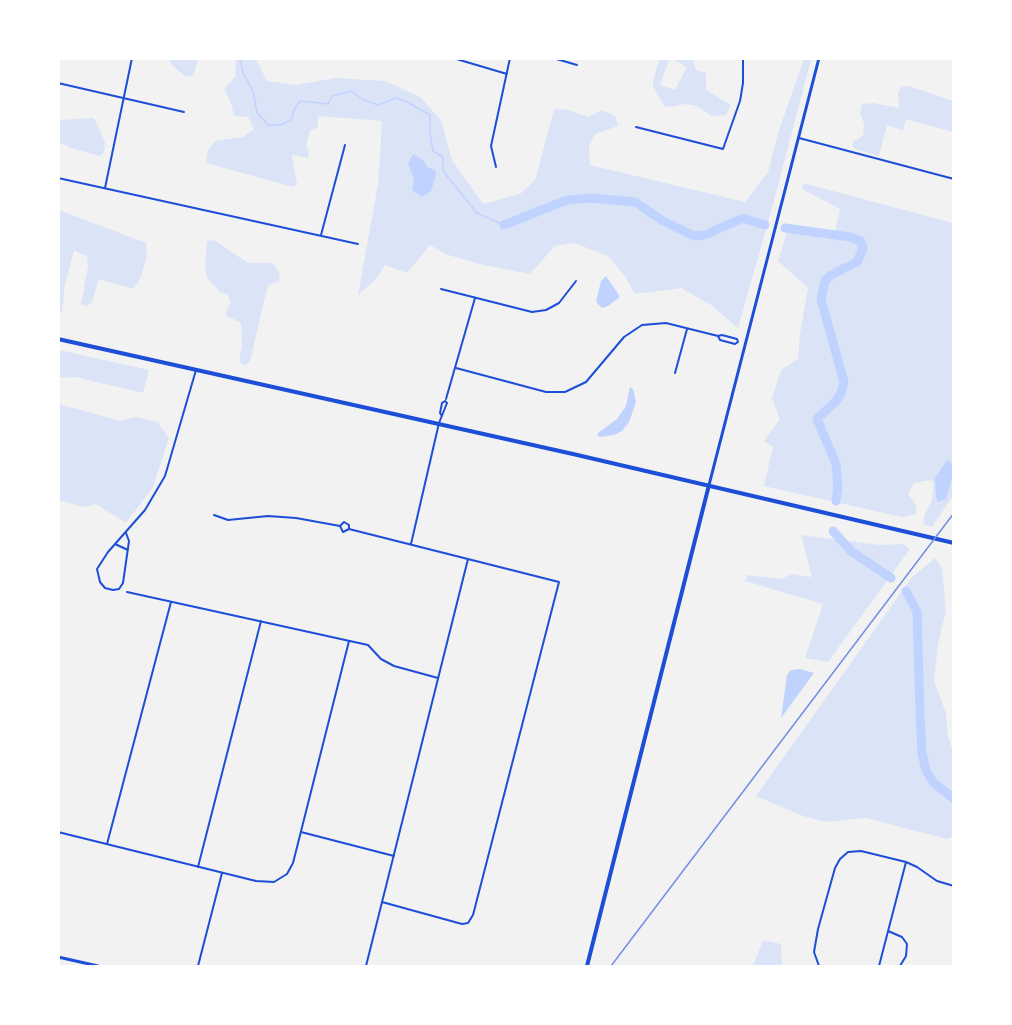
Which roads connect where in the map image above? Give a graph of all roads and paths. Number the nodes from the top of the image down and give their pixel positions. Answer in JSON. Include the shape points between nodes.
{"nodes":[{"id":1,"x":132,"y":58,"type":"edge"},
{"id":2,"x":453,"y":58,"type":"edge"},
{"id":3,"x":510,"y":58,"type":"edge"},
{"id":4,"x":553,"y":58,"type":"edge"},
{"id":5,"x":743,"y":58,"type":"edge"},
{"id":6,"x":819,"y":58,"type":"edge"},
{"id":7,"x":577,"y":65,"type":"dead end"},
{"id":8,"x":507,"y":74,"type":"junction"},
{"id":9,"x":58,"y":83,"type":"edge"},
{"id":10,"x":126,"y":98,"type":"junction"},
{"id":11,"x":184,"y":112,"type":"dead end"},
{"id":12,"x":636,"y":127,"type":"dead end"},
{"id":13,"x":799,"y":138,"type":"junction"},
{"id":14,"x":345,"y":144,"type":"dead end"},
{"id":15,"x":496,"y":167,"type":"dead end"},
{"id":16,"x":58,"y":178,"type":"edge"},
{"id":17,"x":954,"y":179,"type":"edge"},
{"id":18,"x":105,"y":188,"type":"junction"},
{"id":19,"x":321,"y":236,"type":"junction"},
{"id":20,"x":358,"y":244,"type":"dead end"},
{"id":21,"x":576,"y":281,"type":"dead end"},
{"id":22,"x":441,"y":289,"type":"dead end"},
{"id":23,"x":474,"y":298,"type":"junction"},
{"id":24,"x":687,"y":329,"type":"junction"},
{"id":25,"x":58,"y":339,"type":"edge"},
{"id":26,"x":746,"y":344,"type":"junction"},
{"id":27,"x":456,"y":368,"type":"junction"},
{"id":28,"x":196,"y":370,"type":"junction"},
{"id":29,"x":675,"y":373,"type":"dead end"},
{"id":30,"x":439,"y":423,"type":"junction"},
{"id":31,"x":709,"y":485,"type":"junction"},
{"id":32,"x":214,"y":515,"type":"dead end"},
{"id":33,"x":340,"y":526,"type":"junction"},
{"id":34,"x":349,"y":529,"type":"junction"},
{"id":35,"x":126,"y":533,"type":"junction"},
{"id":36,"x":954,"y":543,"type":"edge"},
{"id":37,"x":115,"y":544,"type":"junction"},
{"id":38,"x":411,"y":544,"type":"junction"},
{"id":39,"x":128,"y":550,"type":"junction"},
{"id":40,"x":468,"y":558,"type":"junction"},
{"id":41,"x":127,"y":592,"type":"dead end"},
{"id":42,"x":171,"y":602,"type":"junction"},
{"id":43,"x":261,"y":621,"type":"junction"},
{"id":44,"x":349,"y":641,"type":"junction"},
{"id":45,"x":438,"y":678,"type":"junction"},
{"id":46,"x":58,"y":832,"type":"edge"},
{"id":47,"x":301,"y":832,"type":"junction"},
{"id":48,"x":106,"y":844,"type":"junction"},
{"id":49,"x":394,"y":856,"type":"junction"},
{"id":50,"x":906,"y":862,"type":"junction"},
{"id":51,"x":198,"y":867,"type":"junction"},
{"id":52,"x":222,"y":873,"type":"junction"},
{"id":53,"x":954,"y":886,"type":"edge"},
{"id":54,"x":382,"y":902,"type":"junction"},
{"id":55,"x":888,"y":931,"type":"junction"},
{"id":56,"x":58,"y":957,"type":"edge"},
{"id":57,"x":98,"y":966,"type":"edge"},
{"id":58,"x":198,"y":966,"type":"edge"},
{"id":59,"x":366,"y":966,"type":"edge"},
{"id":60,"x":587,"y":966,"type":"edge"},
{"id":61,"x":819,"y":966,"type":"edge"},
{"id":62,"x":879,"y":966,"type":"edge"},
{"id":63,"x":900,"y":966,"type":"edge"}],
"edges":[{"from":1,"to":10,"type":"street"},
{"from":2,"to":8,"type":"street"},
{"from":3,"to":8,"type":"street"},
{"from":4,"to":7,"type":"street"},
{"from":5,"to":12,"type":"street","via":[[740,101],[723,149]]},
{"from":6,"to":13,"type":"street"},
{"from":8,"to":15,"type":"street","via":[[491,146]]},
{"from":9,"to":10,"type":"street"},
{"from":10,"to":11,"type":"street"},
{"from":10,"to":18,"type":"street"},
{"from":13,"to":17,"type":"street"},
{"from":13,"to":26,"type":"street"},
{"from":14,"to":19,"type":"street"},
{"from":16,"to":18,"type":"street"},
{"from":18,"to":19,"type":"street"},
{"from":19,"to":20,"type":"street"},
{"from":21,"to":23,"type":"street","via":[[559,303],[538,311]]},
{"from":22,"to":23,"type":"street"},
{"from":23,"to":27,"type":"street"},
{"from":24,"to":26,"type":"street"},
{"from":24,"to":27,"type":"street","via":[[662,323],[637,327],[585,382],[565,392],[546,392]]},
{"from":24,"to":29,"type":"street"},
{"from":25,"to":28,"type":"main road"},
{"from":26,"to":31,"type":"street"},
{"from":27,"to":30,"type":"street"},
{"from":28,"to":30,"type":"main road"},
{"from":28,"to":35,"type":"street","via":[[165,476]]},
{"from":30,"to":31,"type":"main road"},
{"from":30,"to":38,"type":"street"},
{"from":31,"to":36,"type":"main road"},
{"from":31,"to":60,"type":"main road"},
{"from":32,"to":33,"type":"street","via":[[228,520],[296,518]]},
{"from":33,"to":34,"type":"street","via":[[343,532]]},
{"from":33,"to":34,"type":"street","via":[[346,523]]},
{"from":34,"to":38,"type":"street"},
{"from":35,"to":37,"type":"street"},
{"from":35,"to":39,"type":"street"},
{"from":37,"to":39,"type":"street"},
{"from":37,"to":39,"type":"street","via":[[97,569],[105,588],[119,589],[123,584]]},
{"from":38,"to":40,"type":"street"},
{"from":40,"to":45,"type":"street"},
{"from":40,"to":54,"type":"street","via":[[559,582],[473,915],[468,923],[462,924]]},
{"from":41,"to":42,"type":"street"},
{"from":42,"to":43,"type":"street"},
{"from":42,"to":48,"type":"street"},
{"from":43,"to":44,"type":"street"},
{"from":43,"to":51,"type":"street"},
{"from":44,"to":45,"type":"street","via":[[368,645],[394,666]]},
{"from":44,"to":47,"type":"street"},
{"from":45,"to":49,"type":"street"},
{"from":46,"to":48,"type":"street"},
{"from":47,"to":49,"type":"street"},
{"from":47,"to":52,"type":"street","via":[[293,863],[287,874],[274,882]]},
{"from":48,"to":51,"type":"street"},
{"from":49,"to":54,"type":"street"},
{"from":50,"to":53,"type":"street","via":[[937,881]]},
{"from":50,"to":55,"type":"street"},
{"from":50,"to":61,"type":"street","via":[[861,851],[848,852],[840,859],[814,948]]},
{"from":51,"to":52,"type":"street"},
{"from":52,"to":58,"type":"street"},
{"from":54,"to":59,"type":"street"},
{"from":55,"to":62,"type":"street"},
{"from":55,"to":63,"type":"street","via":[[907,944]]},
{"from":56,"to":57,"type":"street"}]}
